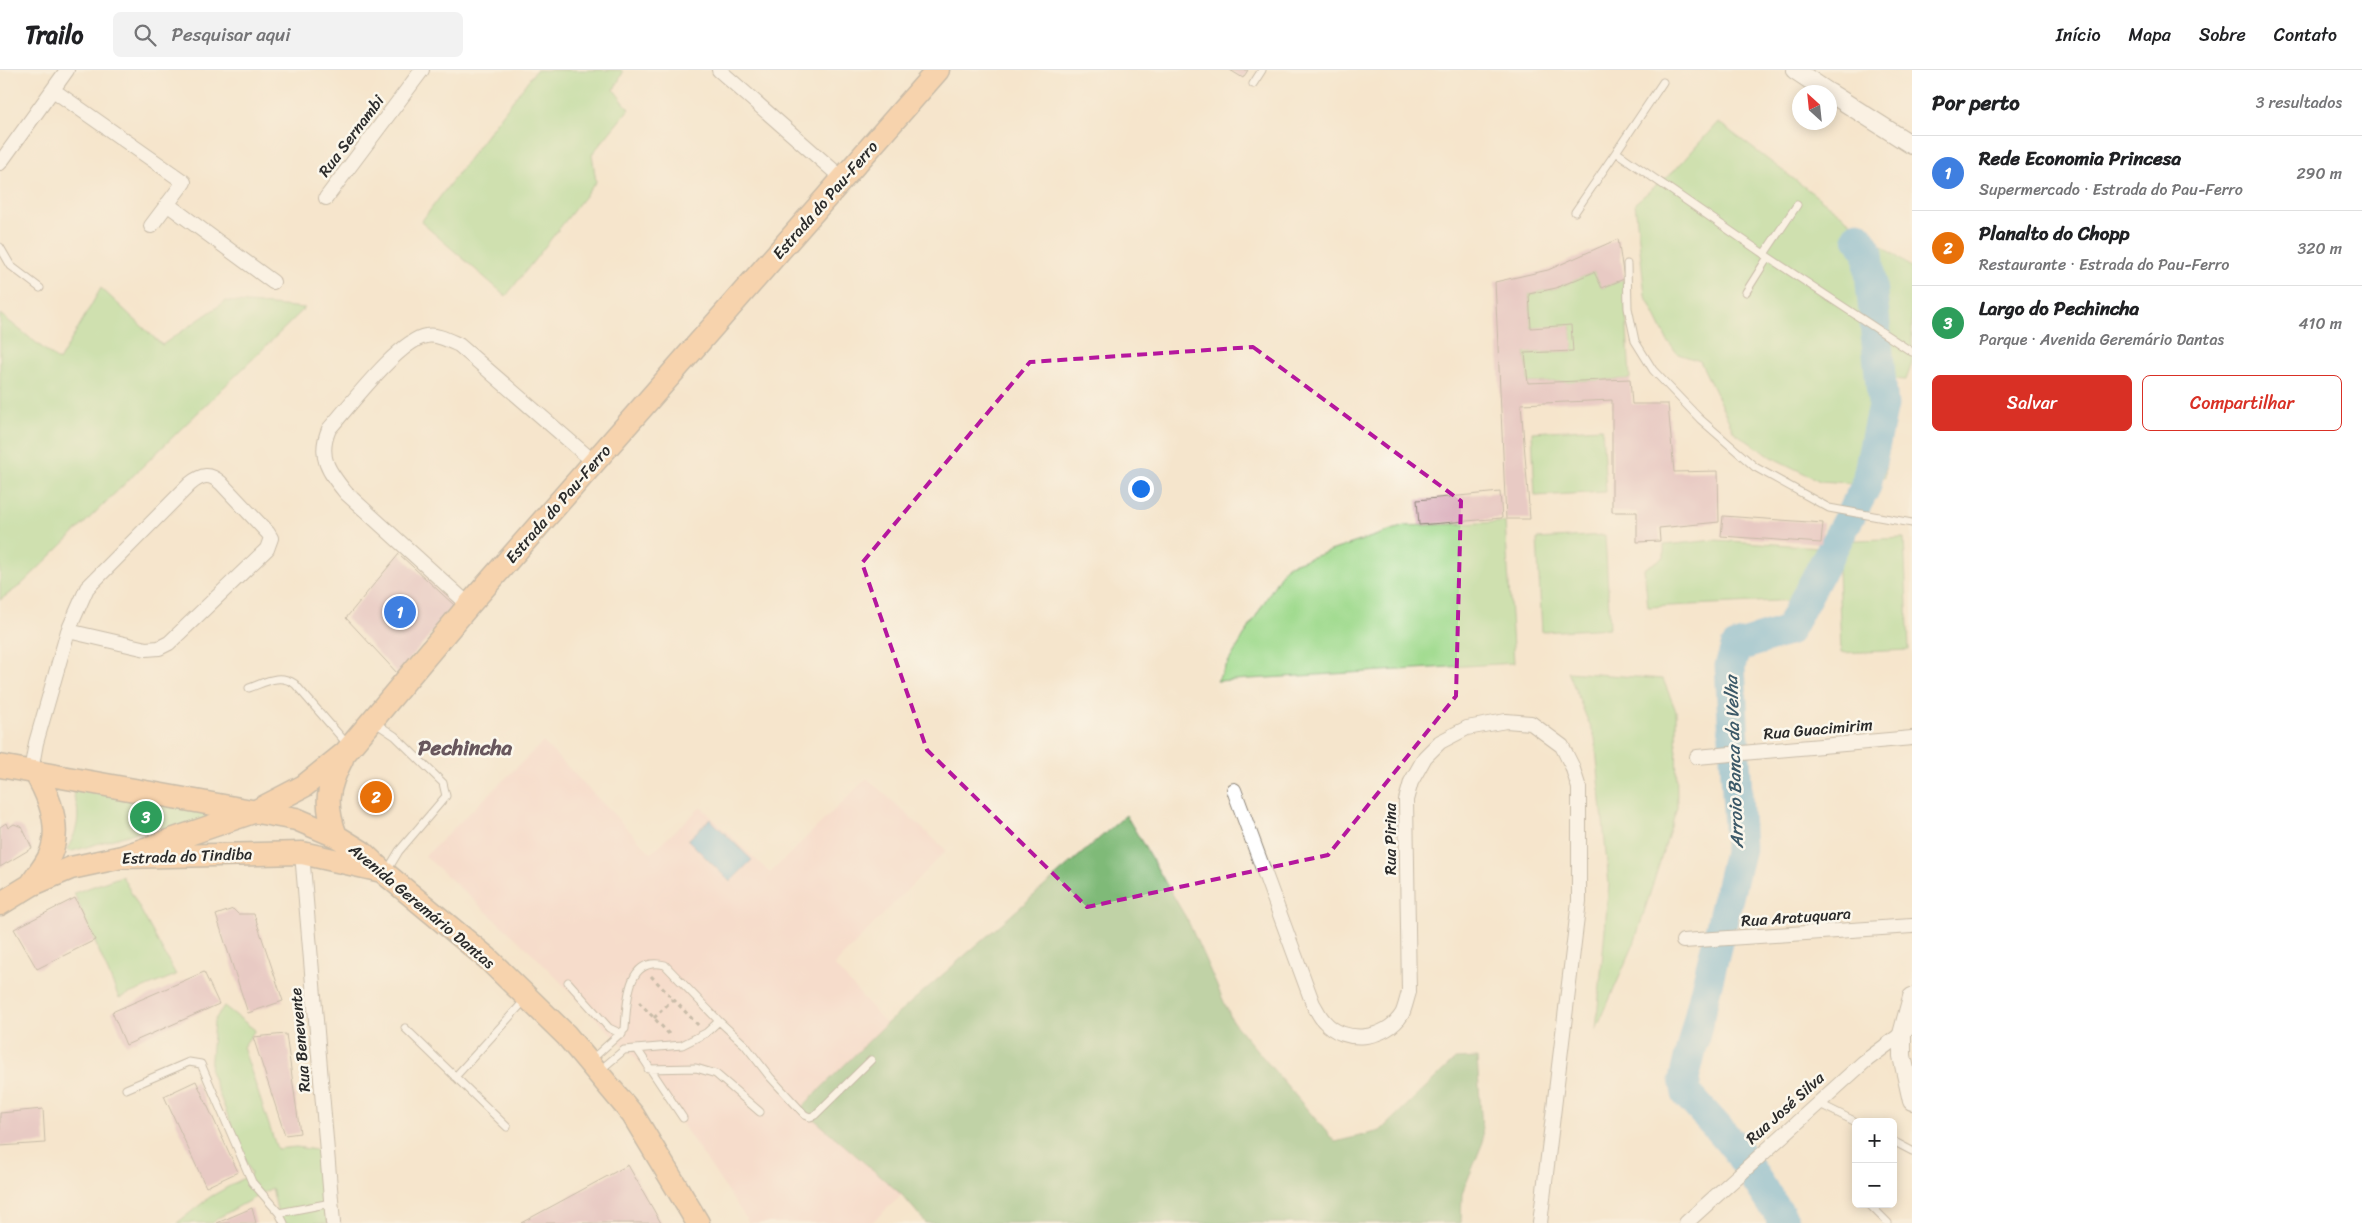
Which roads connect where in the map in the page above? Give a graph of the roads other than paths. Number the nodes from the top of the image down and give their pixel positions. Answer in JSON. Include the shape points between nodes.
{"nodes":[{"id":1,"x":67,"y":70,"type":"edge"},
{"id":2,"x":422,"y":70,"type":"edge"},
{"id":3,"x":718,"y":70,"type":"edge"},
{"id":4,"x":938,"y":70,"type":"edge"},
{"id":5,"x":1262,"y":70,"type":"edge"},
{"id":6,"x":1795,"y":70,"type":"edge"},
{"id":7,"x":1663,"y":82,"type":"dead end"},
{"id":8,"x":1253,"y":84,"type":"dead end"},
{"id":9,"x":1817,"y":85,"type":"edge"},
{"id":10,"x":53,"y":90,"type":"junction"},
{"id":11,"x":1837,"y":98,"type":"edge"},
{"id":12,"x":1912,"y":145,"type":"edge"},
{"id":13,"x":1616,"y":152,"type":"junction"},
{"id":14,"x":0,"y":163,"type":"edge"},
{"id":15,"x":843,"y":179,"type":"junction"},
{"id":16,"x":326,"y":198,"type":"dead end"},
{"id":17,"x":167,"y":204,"type":"junction"},
{"id":18,"x":1797,"y":204,"type":"dead end"},
{"id":19,"x":1575,"y":212,"type":"dead end"},
{"id":20,"x":151,"y":226,"type":"dead end"},
{"id":21,"x":0,"y":247,"type":"edge"},
{"id":22,"x":1766,"y":256,"type":"junction"},
{"id":23,"x":1627,"y":264,"type":"dead end"},
{"id":24,"x":273,"y":282,"type":"dead end"},
{"id":25,"x":40,"y":288,"type":"dead end"},
{"id":26,"x":1746,"y":292,"type":"dead end"},
{"id":27,"x":1912,"y":352,"type":"edge"},
{"id":28,"x":595,"y":464,"type":"junction"},
{"id":29,"x":1912,"y":523,"type":"edge"},
{"id":30,"x":469,"y":605,"type":"junction"},
{"id":31,"x":68,"y":631,"type":"junction"},
{"id":32,"x":249,"y":688,"type":"dead end"},
{"id":33,"x":374,"y":722,"type":"junction"},
{"id":34,"x":1912,"y":738,"type":"edge"},
{"id":35,"x":348,"y":750,"type":"junction"},
{"id":36,"x":1698,"y":757,"type":"dead end"},
{"id":37,"x":0,"y":766,"type":"edge"},
{"id":38,"x":33,"y":772,"type":"junction"},
{"id":39,"x":1234,"y":790,"type":"dead end"},
{"id":40,"x":256,"y":811,"type":"junction"},
{"id":41,"x":336,"y":836,"type":"junction"},
{"id":42,"x":302,"y":853,"type":"junction"},
{"id":43,"x":122,"y":857,"type":"junction"},
{"id":44,"x":384,"y":872,"type":"junction"},
{"id":45,"x":31,"y":885,"type":"junction"},
{"id":46,"x":0,"y":904,"type":"edge"},
{"id":47,"x":1912,"y":926,"type":"edge"},
{"id":48,"x":1683,"y":941,"type":"dead end"},
{"id":49,"x":568,"y":982,"type":"dead end"},
{"id":50,"x":527,"y":997,"type":"junction"},
{"id":51,"x":1912,"y":997,"type":"edge"},
{"id":52,"x":719,"y":1021,"type":"junction"},
{"id":53,"x":405,"y":1028,"type":"dead end"},
{"id":54,"x":1907,"y":1030,"type":"edge"},
{"id":55,"x":622,"y":1034,"type":"junction"},
{"id":56,"x":615,"y":1040,"type":"junction"},
{"id":57,"x":637,"y":1049,"type":"junction"},
{"id":58,"x":624,"y":1050,"type":"junction"},
{"id":59,"x":871,"y":1060,"type":"dead end"},
{"id":60,"x":594,"y":1066,"type":"junction"},
{"id":61,"x":648,"y":1069,"type":"junction"},
{"id":62,"x":455,"y":1077,"type":"junction"},
{"id":63,"x":126,"y":1089,"type":"dead end"},
{"id":64,"x":1912,"y":1101,"type":"edge"},
{"id":65,"x":1818,"y":1103,"type":"junction"},
{"id":66,"x":760,"y":1112,"type":"dead end"},
{"id":67,"x":683,"y":1118,"type":"dead end"},
{"id":68,"x":1852,"y":1120,"type":"edge"},
{"id":69,"x":507,"y":1126,"type":"dead end"},
{"id":70,"x":1897,"y":1143,"type":"edge"},
{"id":71,"x":1912,"y":1151,"type":"edge"},
{"id":72,"x":331,"y":1204,"type":"junction"},
{"id":73,"x":1873,"y":1208,"type":"edge"},
{"id":74,"x":279,"y":1213,"type":"junction"},
{"id":75,"x":284,"y":1223,"type":"edge"},
{"id":76,"x":333,"y":1223,"type":"edge"},
{"id":77,"x":698,"y":1223,"type":"edge"},
{"id":78,"x":1540,"y":1223,"type":"edge"},
{"id":79,"x":1686,"y":1223,"type":"edge"},
{"id":80,"x":1888,"y":1223,"type":"edge"}],
"edges":[{"from":1,"to":10,"type":"street"},
{"from":2,"to":16,"type":"street","name":"Rua Sernambi"},
{"from":3,"to":15,"type":"street"},
{"from":4,"to":15,"type":"main road","name":"Estrada do Pau-Ferro"},
{"from":5,"to":8,"type":"lane"},
{"from":6,"to":9,"type":"street"},
{"from":7,"to":13,"type":"lane"},
{"from":10,"to":14,"type":"street"},
{"from":10,"to":17,"type":"street","via":[[184,182]]},
{"from":11,"to":12,"type":"street"},
{"from":13,"to":19,"type":"lane"},
{"from":13,"to":22,"type":"lane"},
{"from":15,"to":28,"type":"main road","name":"Estrada do Pau-Ferro"},
{"from":17,"to":20,"type":"street"},
{"from":17,"to":24,"type":"street"},
{"from":18,"to":22,"type":"lane"},
{"from":21,"to":25,"type":"lane","via":[[11,266]]},
{"from":22,"to":26,"type":"lane"},
{"from":22,"to":27,"type":"lane"},
{"from":23,"to":29,"type":"lane","via":[[1628,308],[1634,341],[1653,370],[1700,419],[1755,467],[1829,508]]},
{"from":28,"to":30,"type":"main road","name":"Estrada do Pau-Ferro"},
{"from":28,"to":30,"type":"street","via":[[459,345],[440,336],[425,336],[409,342],[390,360],[329,430],[323,443],[324,459],[346,494]]},
{"from":30,"to":33,"type":"main road","name":"Estrada do Pau-Ferro"},
{"from":31,"to":31,"type":"street","via":[[90,583],[197,478],[213,476],[268,533],[270,538],[266,549],[169,643],[159,648],[146,649]]},
{"from":31,"to":38,"type":"street","via":[[36,743]]},
{"from":32,"to":35,"type":"lane","via":[[279,677],[295,684]]},
{"from":33,"to":35,"type":"main road","name":"Estrada do Pau-Ferro"},
{"from":33,"to":44,"type":"lane","via":[[395,736],[444,783],[446,796]]},
{"from":34,"to":36,"type":"street","name":"Rua Guacimirim"},
{"from":35,"to":40,"type":"main road","name":"Estrada do Pau-Ferro","via":[[304,786]]},
{"from":35,"to":41,"type":"main road","via":[[330,782],[328,815]]},
{"from":37,"to":38,"type":"main road","name":"Avenida Geremário Dantas"},
{"from":38,"to":40,"type":"main road","name":"Avenida Geremário Dantas"},
{"from":38,"to":45,"type":"main road","via":[[53,812],[54,834],[50,854]]},
{"from":39,"to":78,"type":"street","name":"Rua Pirina","via":[[1313,1004],[1324,1022],[1344,1035],[1364,1037],[1386,1030],[1402,1014],[1409,992],[1406,800],[1411,782],[1425,757],[1440,742],[1467,728],[1506,720],[1531,724],[1562,746],[1579,788],[1579,901]]},
{"from":40,"to":41,"type":"main road","name":"Avenida Geremário Dantas","via":[[296,819]]},
{"from":40,"to":43,"type":"main road","name":"Estrada do Pau-Ferro"},
{"from":41,"to":44,"type":"main road","name":"Avenida Geremário Dantas","via":[[362,852]]},
{"from":42,"to":43,"type":"main road","name":"Estrada do Tindiba"},
{"from":42,"to":44,"type":"main road","name":"Estrada do Tindiba"},
{"from":42,"to":72,"type":"street","name":"Rua Benevente"},
{"from":43,"to":45,"type":"main road","name":"Estrada do Tindiba","via":[[71,868]]},
{"from":44,"to":50,"type":"main road","name":"Avenida Geremário Dantas","via":[[487,958]]},
{"from":45,"to":46,"type":"main road","name":"Estrada do Tindiba"},
{"from":47,"to":48,"type":"street","name":"Rua Aratuquara"},
{"from":49,"to":55,"type":"lane","via":[[609,1028]]},
{"from":50,"to":60,"type":"main road","name":"Avenida Geremário Dantas"},
{"from":50,"to":62,"type":"lane"},
{"from":51,"to":54,"type":"street"},
{"from":52,"to":55,"type":"lane","via":[[665,965],[655,963],[646,965],[631,984]]},
{"from":52,"to":57,"type":"lane","via":[[706,1033],[682,1045]]},
{"from":52,"to":59,"type":"lane","via":[[810,1117]]},
{"from":53,"to":62,"type":"lane"},
{"from":54,"to":64,"type":"street","via":[[1902,1056]]},
{"from":54,"to":65,"type":"street","name":"Rua José Silva","via":[[1864,1062]]},
{"from":55,"to":56,"type":"lane"},
{"from":56,"to":58,"type":"lane"},
{"from":56,"to":60,"type":"lane"},
{"from":57,"to":58,"type":"lane"},
{"from":57,"to":61,"type":"lane"},
{"from":58,"to":60,"type":"lane"},
{"from":60,"to":77,"type":"main road","name":"Avenida Geremário Dantas","via":[[633,1115]]},
{"from":61,"to":66,"type":"lane","via":[[696,1068],[716,1074]]},
{"from":61,"to":67,"type":"lane"},
{"from":62,"to":69,"type":"lane"},
{"from":63,"to":74,"type":"lane","via":[[189,1062],[201,1064],[252,1182]]},
{"from":65,"to":68,"type":"lane"},
{"from":65,"to":79,"type":"street","name":"Rua José Silva"},
{"from":70,"to":71,"type":"lane"},
{"from":72,"to":74,"type":"lane"},
{"from":72,"to":76,"type":"street","name":"Rua Benevente"},
{"from":73,"to":80,"type":"lane"},
{"from":74,"to":75,"type":"lane"}]}
